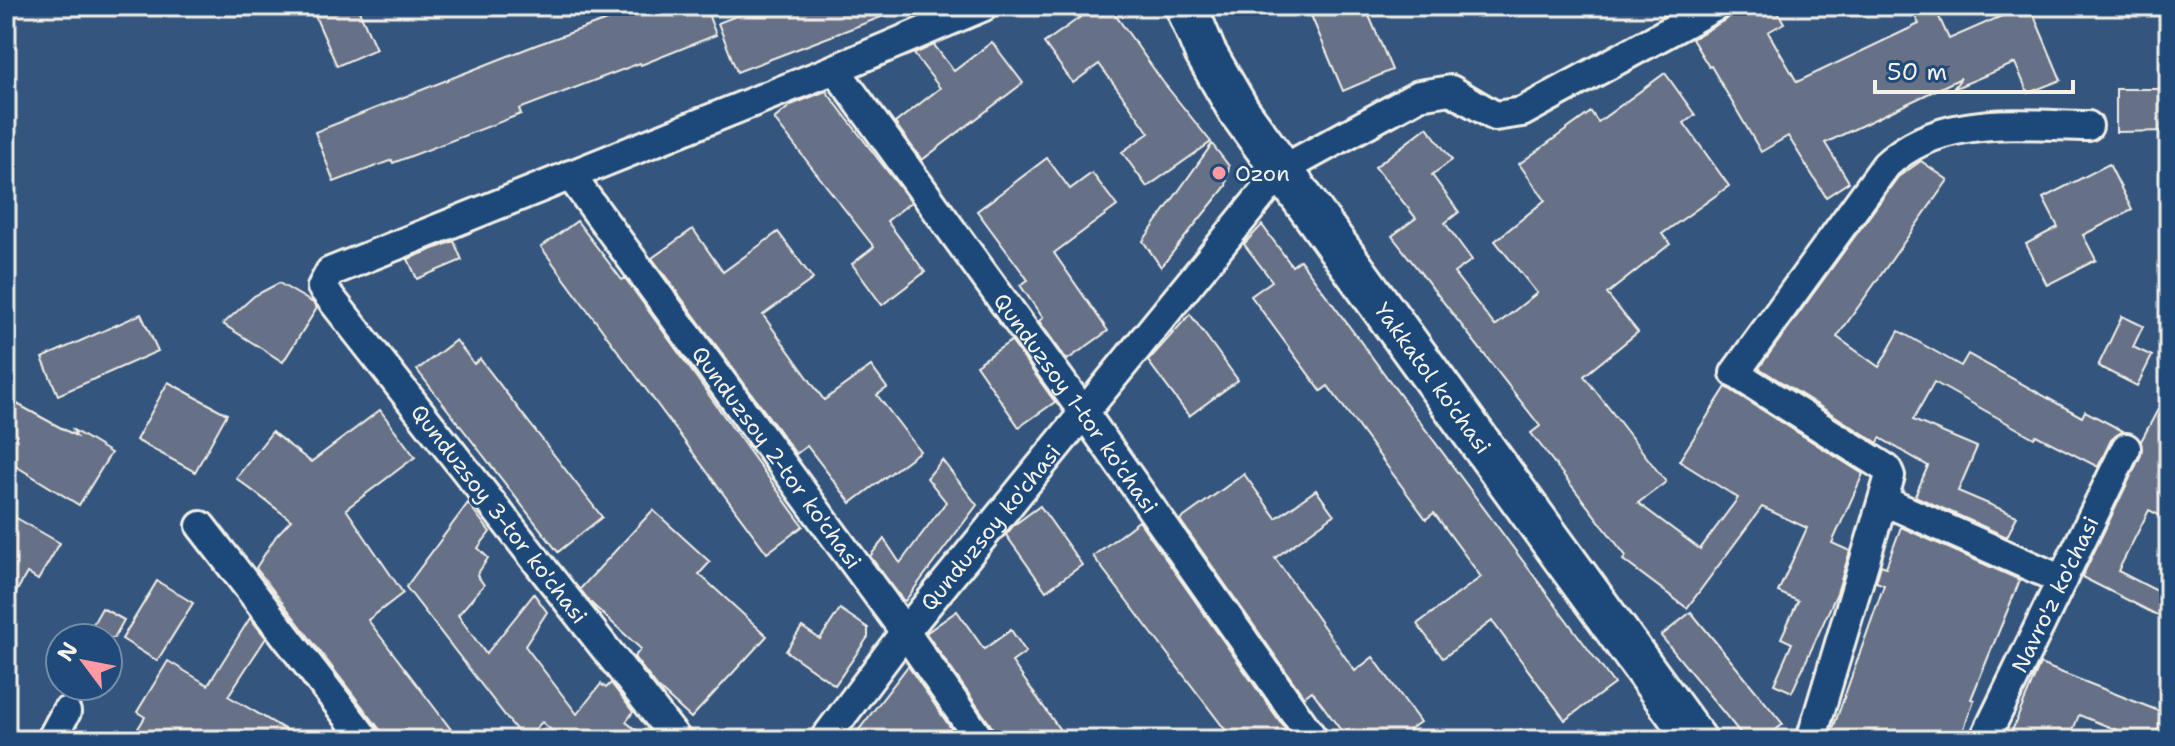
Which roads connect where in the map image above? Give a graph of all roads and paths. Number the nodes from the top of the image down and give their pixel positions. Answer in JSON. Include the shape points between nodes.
{"nodes":[{"id":1,"x":984,"y":6,"type":"edge"},
{"id":2,"x":1186,"y":6,"type":"edge"},
{"id":3,"x":1716,"y":6,"type":"edge"},
{"id":4,"x":835,"y":69,"type":"junction"},
{"id":5,"x":2088,"y":126,"type":"dead end"},
{"id":6,"x":1282,"y":170,"type":"junction"},
{"id":7,"x":570,"y":175,"type":"junction"},
{"id":8,"x":1084,"y":413,"type":"junction"},
{"id":9,"x":2126,"y":448,"type":"dead end"},
{"id":10,"x":1884,"y":501,"type":"junction"},
{"id":11,"x":201,"y":526,"type":"dead end"},
{"id":12,"x":2062,"y":580,"type":"junction"},
{"id":13,"x":905,"y":632,"type":"junction"},
{"id":14,"x":66,"y":712,"type":"dead end"},
{"id":15,"x":51,"y":740,"type":"edge"},
{"id":16,"x":366,"y":740,"type":"edge"},
{"id":17,"x":677,"y":740,"type":"edge"},
{"id":18,"x":824,"y":740,"type":"edge"},
{"id":19,"x":980,"y":740,"type":"edge"},
{"id":20,"x":1314,"y":740,"type":"edge"},
{"id":21,"x":1696,"y":740,"type":"edge"},
{"id":22,"x":1811,"y":740,"type":"edge"},
{"id":23,"x":1984,"y":740,"type":"edge"}],
"edges":[{"from":1,"to":4,"type":"street"},
{"from":2,"to":6,"type":"street","name":"Yakkatol ko'chasi","via":[[1221,81]]},
{"from":3,"to":6,"type":"street","via":[[1522,112],[1495,116],[1451,90],[1419,95]]},
{"from":4,"to":7,"type":"street"},
{"from":4,"to":8,"type":"street","name":"Qunduzsoy 1-tor ko'chasi"},
{"from":5,"to":10,"type":"street","via":[[1966,127],[1905,149],[1886,165],[1735,373],[1887,469]]},
{"from":6,"to":8,"type":"street","name":"Qunduzsoy ko'chasi"},
{"from":6,"to":21,"type":"street","name":"Yakkatol ko'chasi"},
{"from":7,"to":13,"type":"street","name":"Qunduzsoy 2-tor ko'chasi"},
{"from":7,"to":17,"type":"street","name":"Qunduzsoy 3-tor ko'chasi","via":[[330,272],[322,287]]},
{"from":8,"to":13,"type":"street","name":"Qunduzsoy ko'chasi"},
{"from":8,"to":20,"type":"street","name":"Qunduzsoy 1-tor ko'chasi"},
{"from":9,"to":12,"type":"street","name":"Navro'z ko'chasi"},
{"from":10,"to":12,"type":"street"},
{"from":10,"to":22,"type":"street"},
{"from":11,"to":16,"type":"street"},
{"from":12,"to":23,"type":"street","name":"Navro'z ko'chasi"},
{"from":13,"to":18,"type":"street","name":"Qunduzsoy ko'chasi"},
{"from":13,"to":19,"type":"street","name":"Qunduzsoy 2-tor ko'chasi"},
{"from":14,"to":15,"type":"street"}]}
